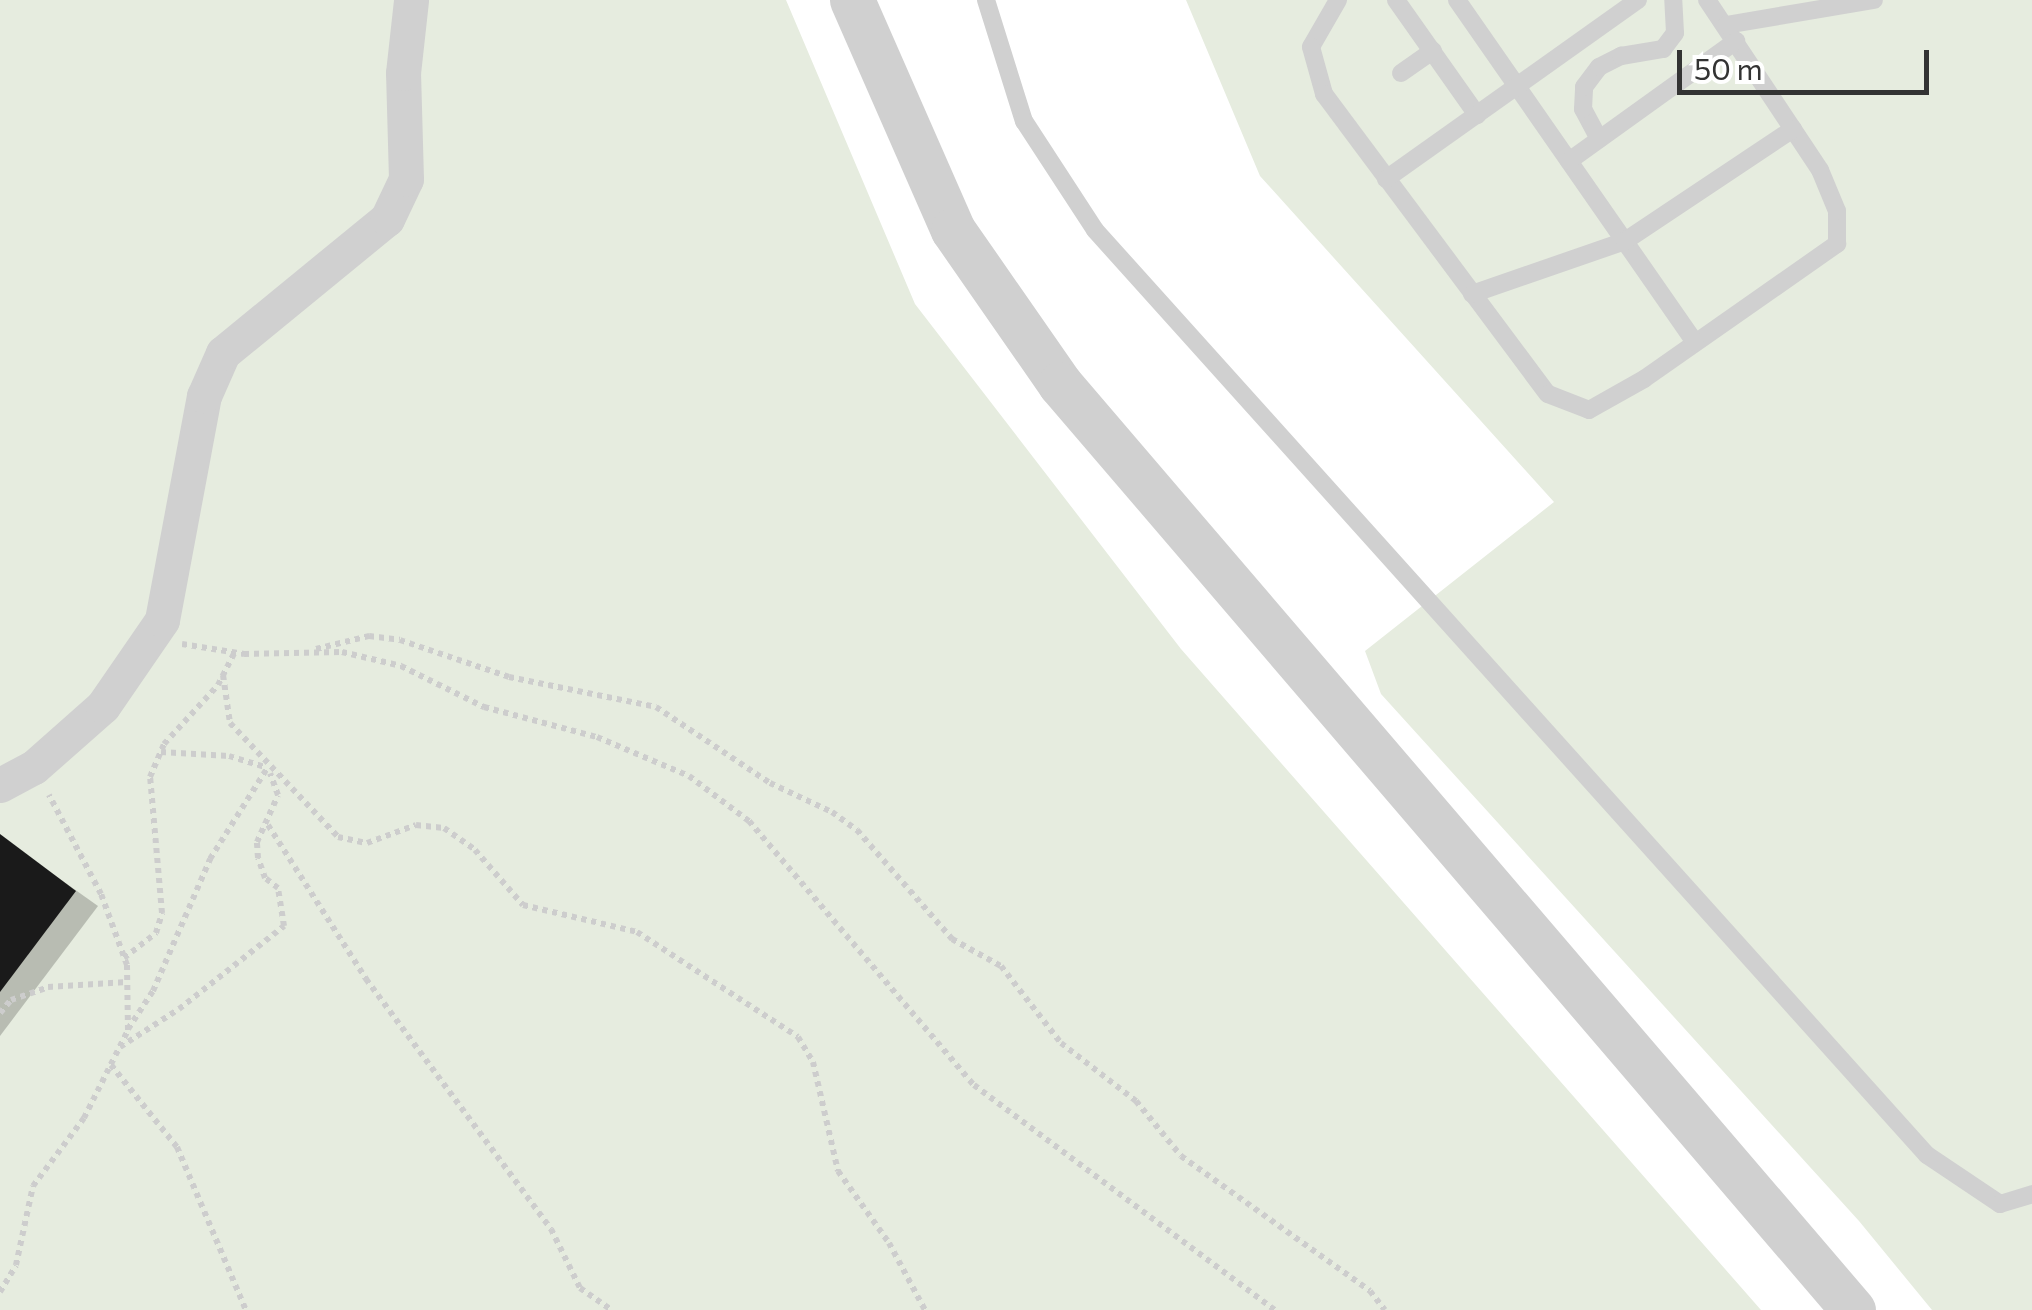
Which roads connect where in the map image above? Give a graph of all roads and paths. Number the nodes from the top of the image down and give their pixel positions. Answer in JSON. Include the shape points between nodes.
{"nodes":[{"id":1,"x":411,"y":0,"type":"edge"},
{"id":2,"x":852,"y":0,"type":"edge"},
{"id":3,"x":986,"y":0,"type":"edge"},
{"id":4,"x":1338,"y":0,"type":"edge"},
{"id":5,"x":1396,"y":0,"type":"edge"},
{"id":6,"x":1457,"y":0,"type":"edge"},
{"id":7,"x":1673,"y":0,"type":"edge"},
{"id":8,"x":1708,"y":0,"type":"edge"},
{"id":9,"x":1874,"y":0,"type":"edge"},
{"id":10,"x":1629,"y":2,"type":"edge"},
{"id":11,"x":1726,"y":25,"type":"junction"},
{"id":12,"x":1736,"y":42,"type":"junction"},
{"id":13,"x":1432,"y":52,"type":"junction"},
{"id":14,"x":1401,"y":74,"type":"dead end"},
{"id":15,"x":1518,"y":87,"type":"junction"},
{"id":16,"x":1477,"y":115,"type":"junction"},
{"id":17,"x":1793,"y":129,"type":"junction"},
{"id":18,"x":1598,"y":140,"type":"junction"},
{"id":19,"x":1569,"y":160,"type":"junction"},
{"id":20,"x":1386,"y":179,"type":"junction"},
{"id":21,"x":1625,"y":241,"type":"junction"},
{"id":22,"x":1472,"y":294,"type":"junction"},
{"id":23,"x":1696,"y":343,"type":"junction"},
{"id":24,"x":152,"y":636,"type":"junction"},
{"id":25,"x":234,"y":652,"type":"junction"},
{"id":26,"x":308,"y":653,"type":"junction"},
{"id":27,"x":223,"y":675,"type":"junction"},
{"id":28,"x":160,"y":752,"type":"junction"},
{"id":29,"x":34,"y":767,"type":"junction"},
{"id":30,"x":268,"y":767,"type":"junction"},
{"id":31,"x":0,"y":784,"type":"edge"},
{"id":32,"x":268,"y":825,"type":"junction"},
{"id":33,"x":124,"y":958,"type":"junction"},
{"id":34,"x":127,"y":982,"type":"junction"},
{"id":35,"x":0,"y":1012,"type":"edge"},
{"id":36,"x":128,"y":1030,"type":"junction"},
{"id":37,"x":119,"y":1047,"type":"junction"},
{"id":38,"x":111,"y":1064,"type":"junction"},
{"id":39,"x":2032,"y":1194,"type":"edge"},
{"id":40,"x":0,"y":1292,"type":"edge"},
{"id":41,"x":246,"y":1310,"type":"edge"},
{"id":42,"x":611,"y":1310,"type":"edge"},
{"id":43,"x":925,"y":1310,"type":"edge"},
{"id":44,"x":1275,"y":1310,"type":"edge"},
{"id":45,"x":1386,"y":1310,"type":"edge"},
{"id":46,"x":1853,"y":1310,"type":"edge"}],
"edges":[{"from":1,"to":24,"type":"street","via":[[403,73],[406,179],[387,219],[223,353],[204,396],[162,620]]},
{"from":2,"to":46,"type":"street","via":[[954,230],[1060,384]]},
{"from":3,"to":39,"type":"lane","via":[[1024,121],[1094,230],[1927,1155],[2000,1204]]},
{"from":4,"to":20,"type":"lane","via":[[1311,47],[1324,94]]},
{"from":5,"to":13,"type":"lane"},
{"from":6,"to":15,"type":"lane"},
{"from":7,"to":18,"type":"lane","via":[[1675,33],[1663,49],[1598,67],[1584,87],[1583,109]]},
{"from":8,"to":11,"type":"lane"},
{"from":9,"to":11,"type":"lane"},
{"from":10,"to":15,"type":"lane"},
{"from":11,"to":12,"type":"lane"},
{"from":12,"to":17,"type":"lane"},
{"from":12,"to":18,"type":"lane"},
{"from":13,"to":14,"type":"lane"},
{"from":13,"to":16,"type":"lane"},
{"from":15,"to":16,"type":"lane"},
{"from":15,"to":19,"type":"lane"},
{"from":16,"to":20,"type":"lane"},
{"from":17,"to":21,"type":"lane"},
{"from":17,"to":23,"type":"lane","via":[[1838,211],[1838,244]]},
{"from":18,"to":19,"type":"lane"},
{"from":19,"to":21,"type":"lane"},
{"from":20,"to":22,"type":"lane"},
{"from":21,"to":22,"type":"lane"},
{"from":21,"to":23,"type":"lane"},
{"from":22,"to":23,"type":"lane","via":[[1548,394],[1589,410]]},
{"from":24,"to":25,"type":"path"},
{"from":24,"to":29,"type":"street","via":[[103,706]]},
{"from":25,"to":26,"type":"path"},
{"from":25,"to":27,"type":"path"},
{"from":26,"to":44,"type":"path","via":[[342,652],[401,666],[484,707],[597,737],[689,776],[749,821],[974,1085]]},
{"from":26,"to":45,"type":"path","via":[[368,636],[400,640],[509,677],[656,707],[770,783],[832,812],[857,830],[952,939],[1001,966],[1061,1042],[1136,1101],[1181,1156],[1370,1291]]},
{"from":27,"to":28,"type":"path"},
{"from":27,"to":30,"type":"path","via":[[230,722]]},
{"from":28,"to":30,"type":"path","via":[[228,756]]},
{"from":28,"to":33,"type":"path","via":[[150,777],[162,912],[156,933]]},
{"from":29,"to":31,"type":"street"},
{"from":29,"to":33,"type":"path","via":[[101,894]]},
{"from":30,"to":32,"type":"path","via":[[278,794]]},
{"from":30,"to":36,"type":"path","via":[[210,860],[153,991]]},
{"from":30,"to":43,"type":"path","via":[[338,838],[366,842],[416,825],[444,828],[474,850],[523,905],[637,932],[798,1037],[813,1062],[838,1171],[889,1243]]},
{"from":32,"to":37,"type":"path","via":[[257,842],[258,858],[265,878],[278,888],[284,926]]},
{"from":32,"to":42,"type":"path","via":[[366,979],[551,1229],[580,1288]]},
{"from":33,"to":34,"type":"path"},
{"from":34,"to":35,"type":"path","via":[[48,987],[11,1000]]},
{"from":34,"to":36,"type":"path"},
{"from":36,"to":37,"type":"path"},
{"from":37,"to":38,"type":"path"},
{"from":38,"to":40,"type":"path","via":[[84,1118],[34,1186],[16,1265]]},
{"from":38,"to":41,"type":"path","via":[[178,1147]]}]}
